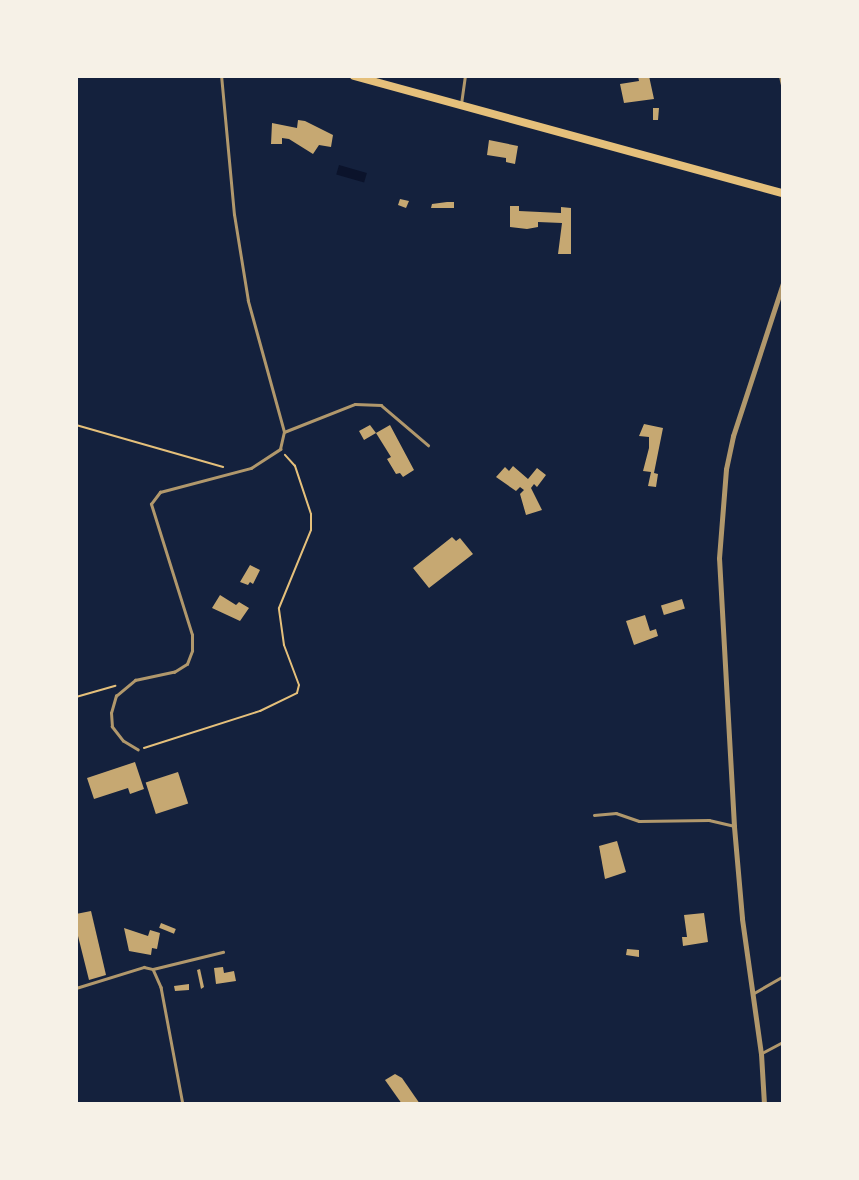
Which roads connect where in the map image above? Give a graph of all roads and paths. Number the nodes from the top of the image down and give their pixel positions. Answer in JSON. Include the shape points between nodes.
{"nodes":[{"id":1,"x":221,"y":76,"type":"edge"},
{"id":2,"x":354,"y":76,"type":"edge"},
{"id":3,"x":465,"y":76,"type":"edge"},
{"id":4,"x":781,"y":76,"type":"edge"},
{"id":5,"x":783,"y":85,"type":"edge"},
{"id":6,"x":461,"y":106,"type":"junction"},
{"id":7,"x":783,"y":193,"type":"edge"},
{"id":8,"x":783,"y":283,"type":"edge"},
{"id":9,"x":76,"y":425,"type":"edge"},
{"id":10,"x":284,"y":432,"type":"junction"},
{"id":11,"x":428,"y":445,"type":"dead end"},
{"id":12,"x":280,"y":449,"type":"junction"},
{"id":13,"x":237,"y":472,"type":"junction"},
{"id":14,"x":118,"y":685,"type":"dead end"},
{"id":15,"x":76,"y":697,"type":"edge"},
{"id":16,"x":138,"y":750,"type":"joint"},
{"id":17,"x":594,"y":814,"type":"dead end"},
{"id":18,"x":734,"y":826,"type":"junction"},
{"id":19,"x":223,"y":952,"type":"dead end"},
{"id":20,"x":153,"y":969,"type":"junction"},
{"id":21,"x":783,"y":976,"type":"edge"},
{"id":22,"x":76,"y":988,"type":"edge"},
{"id":23,"x":752,"y":993,"type":"junction"},
{"id":24,"x":783,"y":1042,"type":"edge"},
{"id":25,"x":761,"y":1054,"type":"junction"},
{"id":26,"x":183,"y":1104,"type":"edge"},
{"id":27,"x":764,"y":1104,"type":"edge"}],
"edges":[{"from":1,"to":10,"type":"lane","via":[[234,215],[248,301]]},
{"from":2,"to":6,"type":"main road"},
{"from":3,"to":6,"type":"lane"},
{"from":4,"to":5,"type":"street"},
{"from":6,"to":7,"type":"main road"},
{"from":8,"to":18,"type":"street","via":[[733,436],[722,510],[719,604]]},
{"from":9,"to":13,"type":"path"},
{"from":10,"to":11,"type":"lane","via":[[355,404],[381,405]]},
{"from":10,"to":12,"type":"lane"},
{"from":12,"to":13,"type":"lane","via":[[251,468]]},
{"from":12,"to":16,"type":"path","via":[[295,466],[311,514],[311,530],[279,608],[284,645],[299,685],[298,693],[260,711]]},
{"from":13,"to":16,"type":"lane","via":[[160,492],[150,504],[192,635],[192,651],[187,664],[174,672],[136,680],[116,696],[111,713],[112,727],[123,741]]},
{"from":14,"to":15,"type":"path"},
{"from":17,"to":18,"type":"lane","via":[[616,813],[639,821],[709,820]]},
{"from":18,"to":23,"type":"street"},
{"from":19,"to":20,"type":"lane"},
{"from":20,"to":22,"type":"lane","via":[[144,966]]},
{"from":20,"to":26,"type":"lane","via":[[161,988]]},
{"from":21,"to":23,"type":"lane"},
{"from":23,"to":25,"type":"street"},
{"from":24,"to":25,"type":"lane"},
{"from":25,"to":27,"type":"street"}]}
